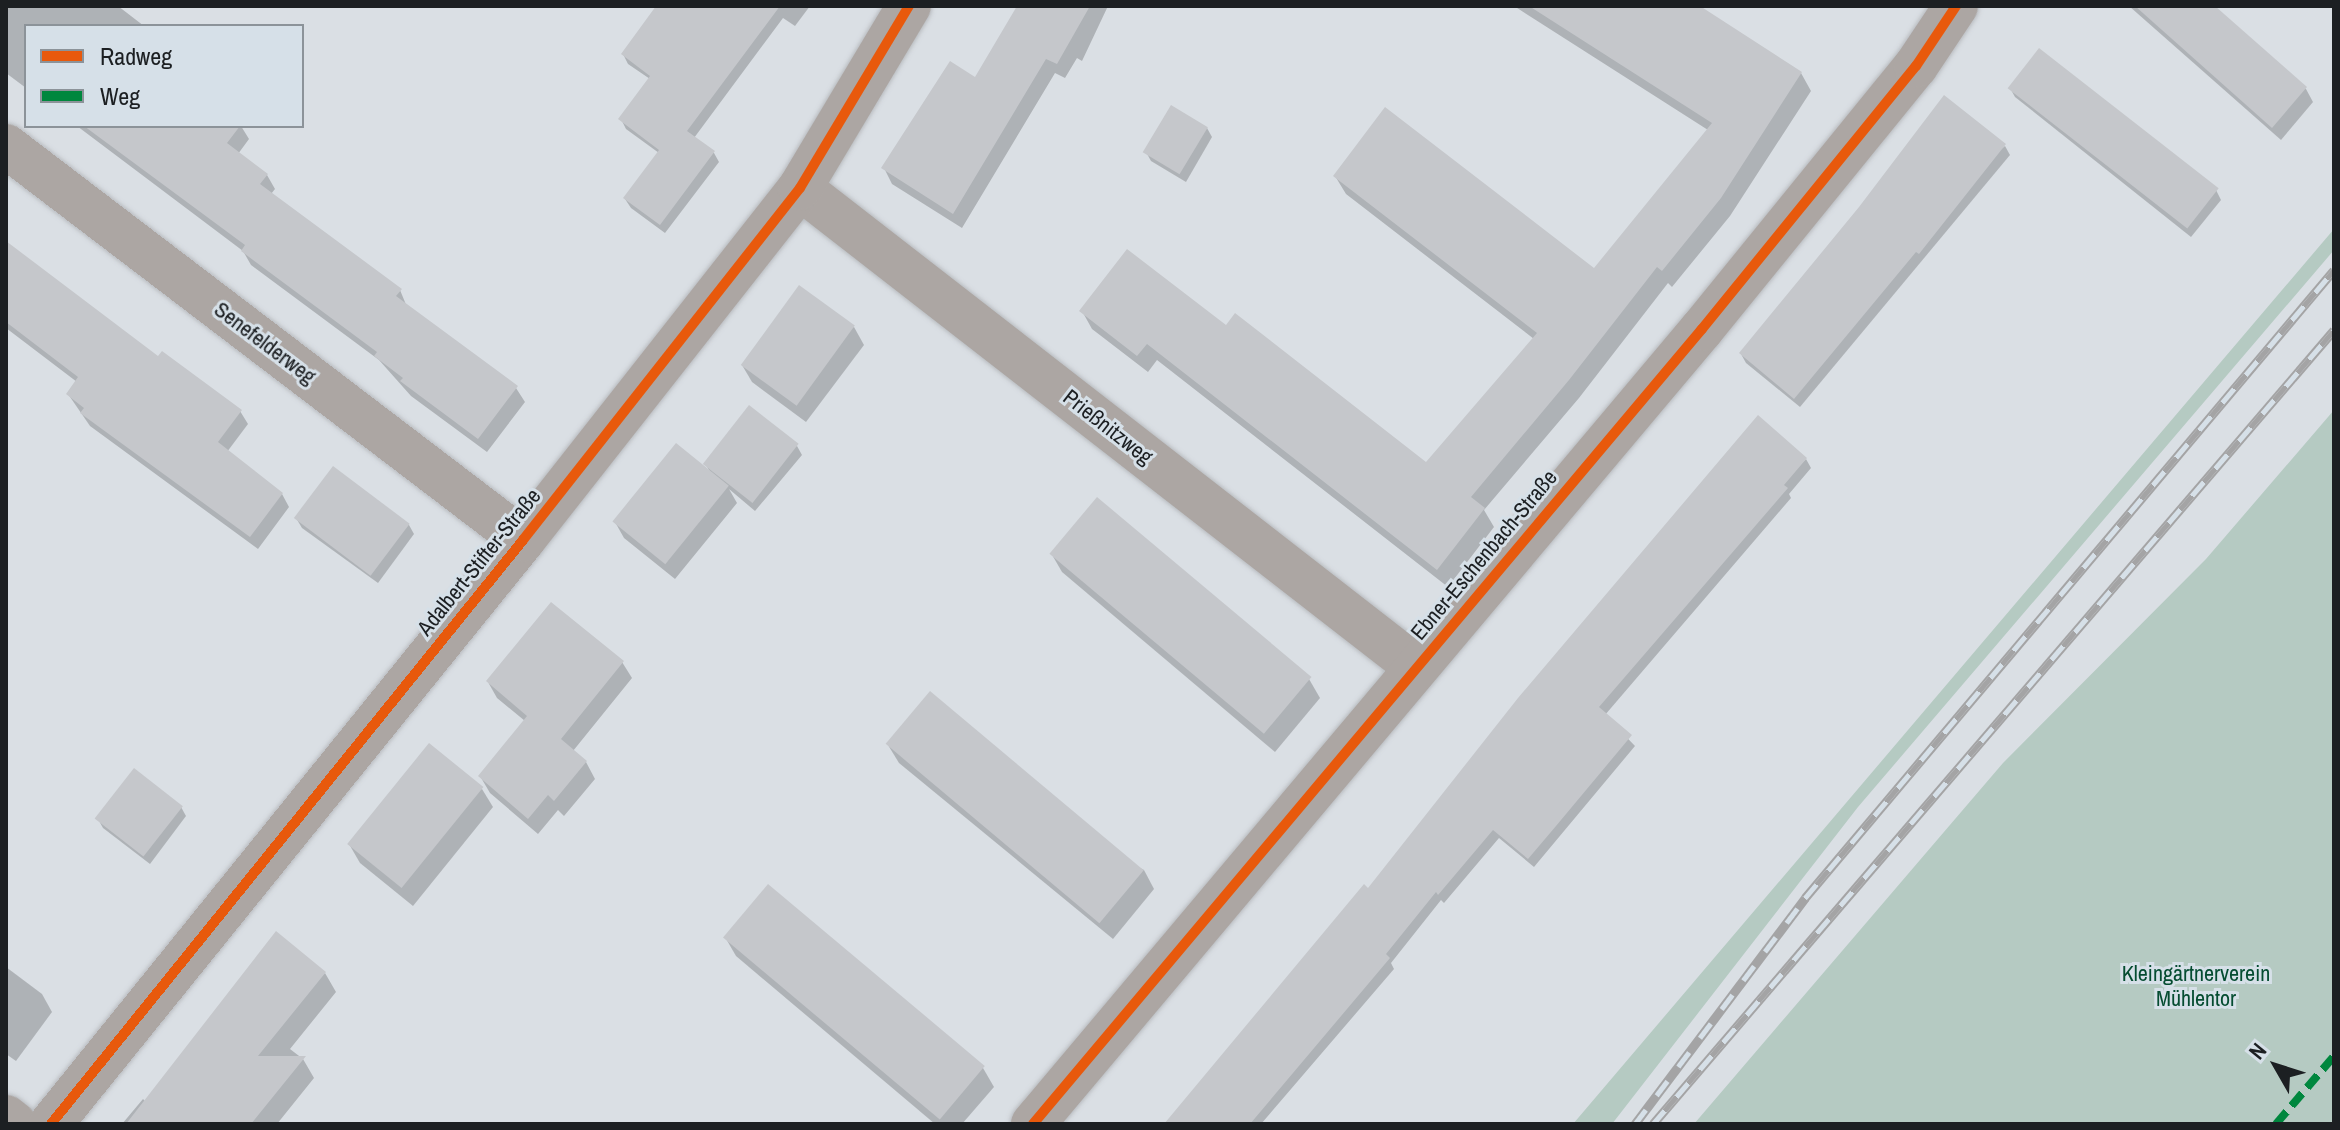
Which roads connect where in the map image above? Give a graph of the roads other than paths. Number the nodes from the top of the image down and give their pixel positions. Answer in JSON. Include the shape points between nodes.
{"nodes":[{"id":1,"x":909,"y":6,"type":"edge"},
{"id":2,"x":1956,"y":6,"type":"edge"},
{"id":3,"x":6,"y":146,"type":"edge"},
{"id":4,"x":800,"y":188,"type":"junction"},
{"id":5,"x":523,"y":540,"type":"junction"},
{"id":6,"x":1415,"y":666,"type":"junction"},
{"id":7,"x":6,"y":1117,"type":"edge"},
{"id":8,"x":15,"y":1124,"type":"edge"},
{"id":9,"x":51,"y":1124,"type":"edge"},
{"id":10,"x":1033,"y":1124,"type":"edge"}],
"edges":[{"from":1,"to":4,"type":"street","name":"Adalbert-Stifter-Straße"},
{"from":2,"to":6,"type":"street","name":"Ebner-Eschenbach-Straße","via":[[1916,66],[1760,258]]},
{"from":3,"to":5,"type":"street","name":"Senefelderweg"},
{"from":4,"to":5,"type":"street","name":"Adalbert-Stifter-Straße"},
{"from":4,"to":6,"type":"street","name":"Prießnitzweg"},
{"from":5,"to":9,"type":"street","name":"Adalbert-Stifter-Straße"},
{"from":6,"to":10,"type":"street","name":"Ebner-Eschenbach-Straße"},
{"from":7,"to":8,"type":"street"}]}
